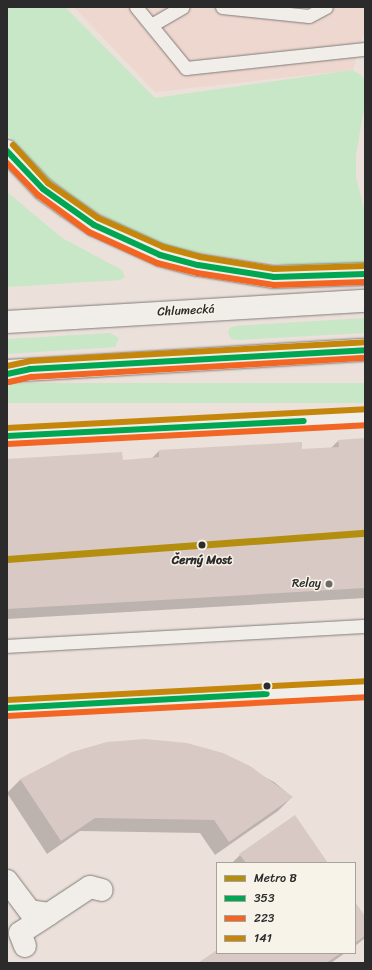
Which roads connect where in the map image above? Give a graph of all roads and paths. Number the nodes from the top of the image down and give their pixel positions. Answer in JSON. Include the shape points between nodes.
{"nodes":[{"id":1,"x":136,"y":7,"type":"edge"},
{"id":2,"x":182,"y":7,"type":"edge"},
{"id":3,"x":222,"y":7,"type":"edge"},
{"id":4,"x":326,"y":7,"type":"edge"},
{"id":5,"x":152,"y":24,"type":"junction"},
{"id":6,"x":365,"y":48,"type":"edge"},
{"id":7,"x":7,"y":151,"type":"edge"},
{"id":8,"x":365,"y":274,"type":"edge"},
{"id":9,"x":365,"y":301,"type":"edge"},
{"id":10,"x":7,"y":322,"type":"edge"},
{"id":11,"x":365,"y":350,"type":"edge"},
{"id":12,"x":30,"y":369,"type":"junction"},
{"id":13,"x":7,"y":371,"type":"edge"},
{"id":14,"x":7,"y":374,"type":"edge"},
{"id":15,"x":365,"y":417,"type":"edge"},
{"id":16,"x":7,"y":436,"type":"edge"},
{"id":17,"x":365,"y":626,"type":"edge"},
{"id":18,"x":7,"y":646,"type":"edge"},
{"id":19,"x":365,"y":688,"type":"edge"},
{"id":20,"x":7,"y":708,"type":"edge"},
{"id":21,"x":7,"y":881,"type":"edge"},
{"id":22,"x":102,"y":890,"type":"dead end"},
{"id":23,"x":49,"y":914,"type":"junction"},
{"id":24,"x":25,"y":946,"type":"dead end"}],
"edges":[{"from":1,"to":5,"type":"lane"},
{"from":2,"to":5,"type":"lane"},
{"from":3,"to":4,"type":"lane","via":[[309,16]]},
{"from":5,"to":6,"type":"lane","via":[[186,68]]},
{"from":7,"to":8,"type":"main road","via":[[43,189],[68,207],[107,232],[160,255],[198,265],[274,277]]},
{"from":9,"to":10,"type":"main road","name":"Chlumecká"},
{"from":11,"to":12,"type":"main road"},
{"from":12,"to":13,"type":"main road"},
{"from":12,"to":14,"type":"main road"},
{"from":15,"to":16,"type":"lane"},
{"from":17,"to":18,"type":"lane"},
{"from":19,"to":20,"type":"lane"},
{"from":21,"to":23,"type":"main road","via":[[30,911]]},
{"from":22,"to":23,"type":"main road","via":[[90,887]]},
{"from":23,"to":24,"type":"main road","via":[[20,933]]}]}
